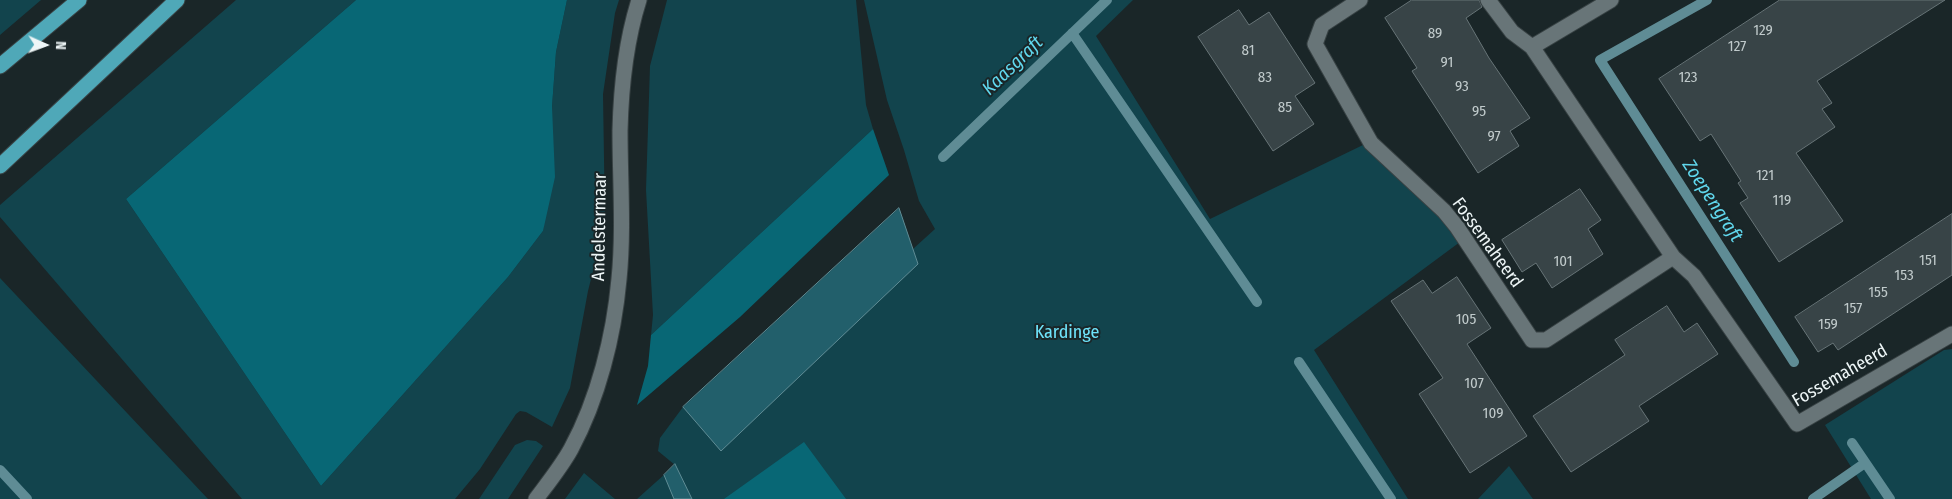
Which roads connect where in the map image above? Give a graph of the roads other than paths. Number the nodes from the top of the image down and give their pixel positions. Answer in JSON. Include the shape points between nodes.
{"nodes":[{"id":1,"x":79,"y":0,"type":"edge"},
{"id":2,"x":177,"y":0,"type":"edge"},
{"id":3,"x":639,"y":0,"type":"edge"},
{"id":4,"x":1360,"y":0,"type":"edge"},
{"id":5,"x":1488,"y":0,"type":"edge"},
{"id":6,"x":1611,"y":0,"type":"edge"},
{"id":7,"x":1532,"y":46,"type":"junction"},
{"id":8,"x":0,"y":66,"type":"edge"},
{"id":9,"x":0,"y":166,"type":"edge"},
{"id":10,"x":1673,"y":257,"type":"junction"},
{"id":11,"x":1952,"y":334,"type":"edge"},
{"id":12,"x":536,"y":499,"type":"edge"}],
"edges":[{"from":1,"to":8,"type":"highway"},
{"from":2,"to":9,"type":"highway"},
{"from":3,"to":12,"type":"street","name":"Andelstermaar","via":[[623,88],[620,279],[613,322],[589,408],[571,450]]},
{"from":4,"to":10,"type":"street","name":"Fossemaheerd","via":[[1322,24],[1314,44],[1323,62],[1371,143],[1444,211],[1532,340],[1546,340]]},
{"from":5,"to":7,"type":"street","name":"Fossemaheerd","via":[[1512,32]]},
{"from":6,"to":7,"type":"street"},
{"from":7,"to":10,"type":"street","name":"Fossemaheerd"},
{"from":10,"to":11,"type":"street","name":"Fossemaheerd","via":[[1694,276],[1797,424]]}]}
